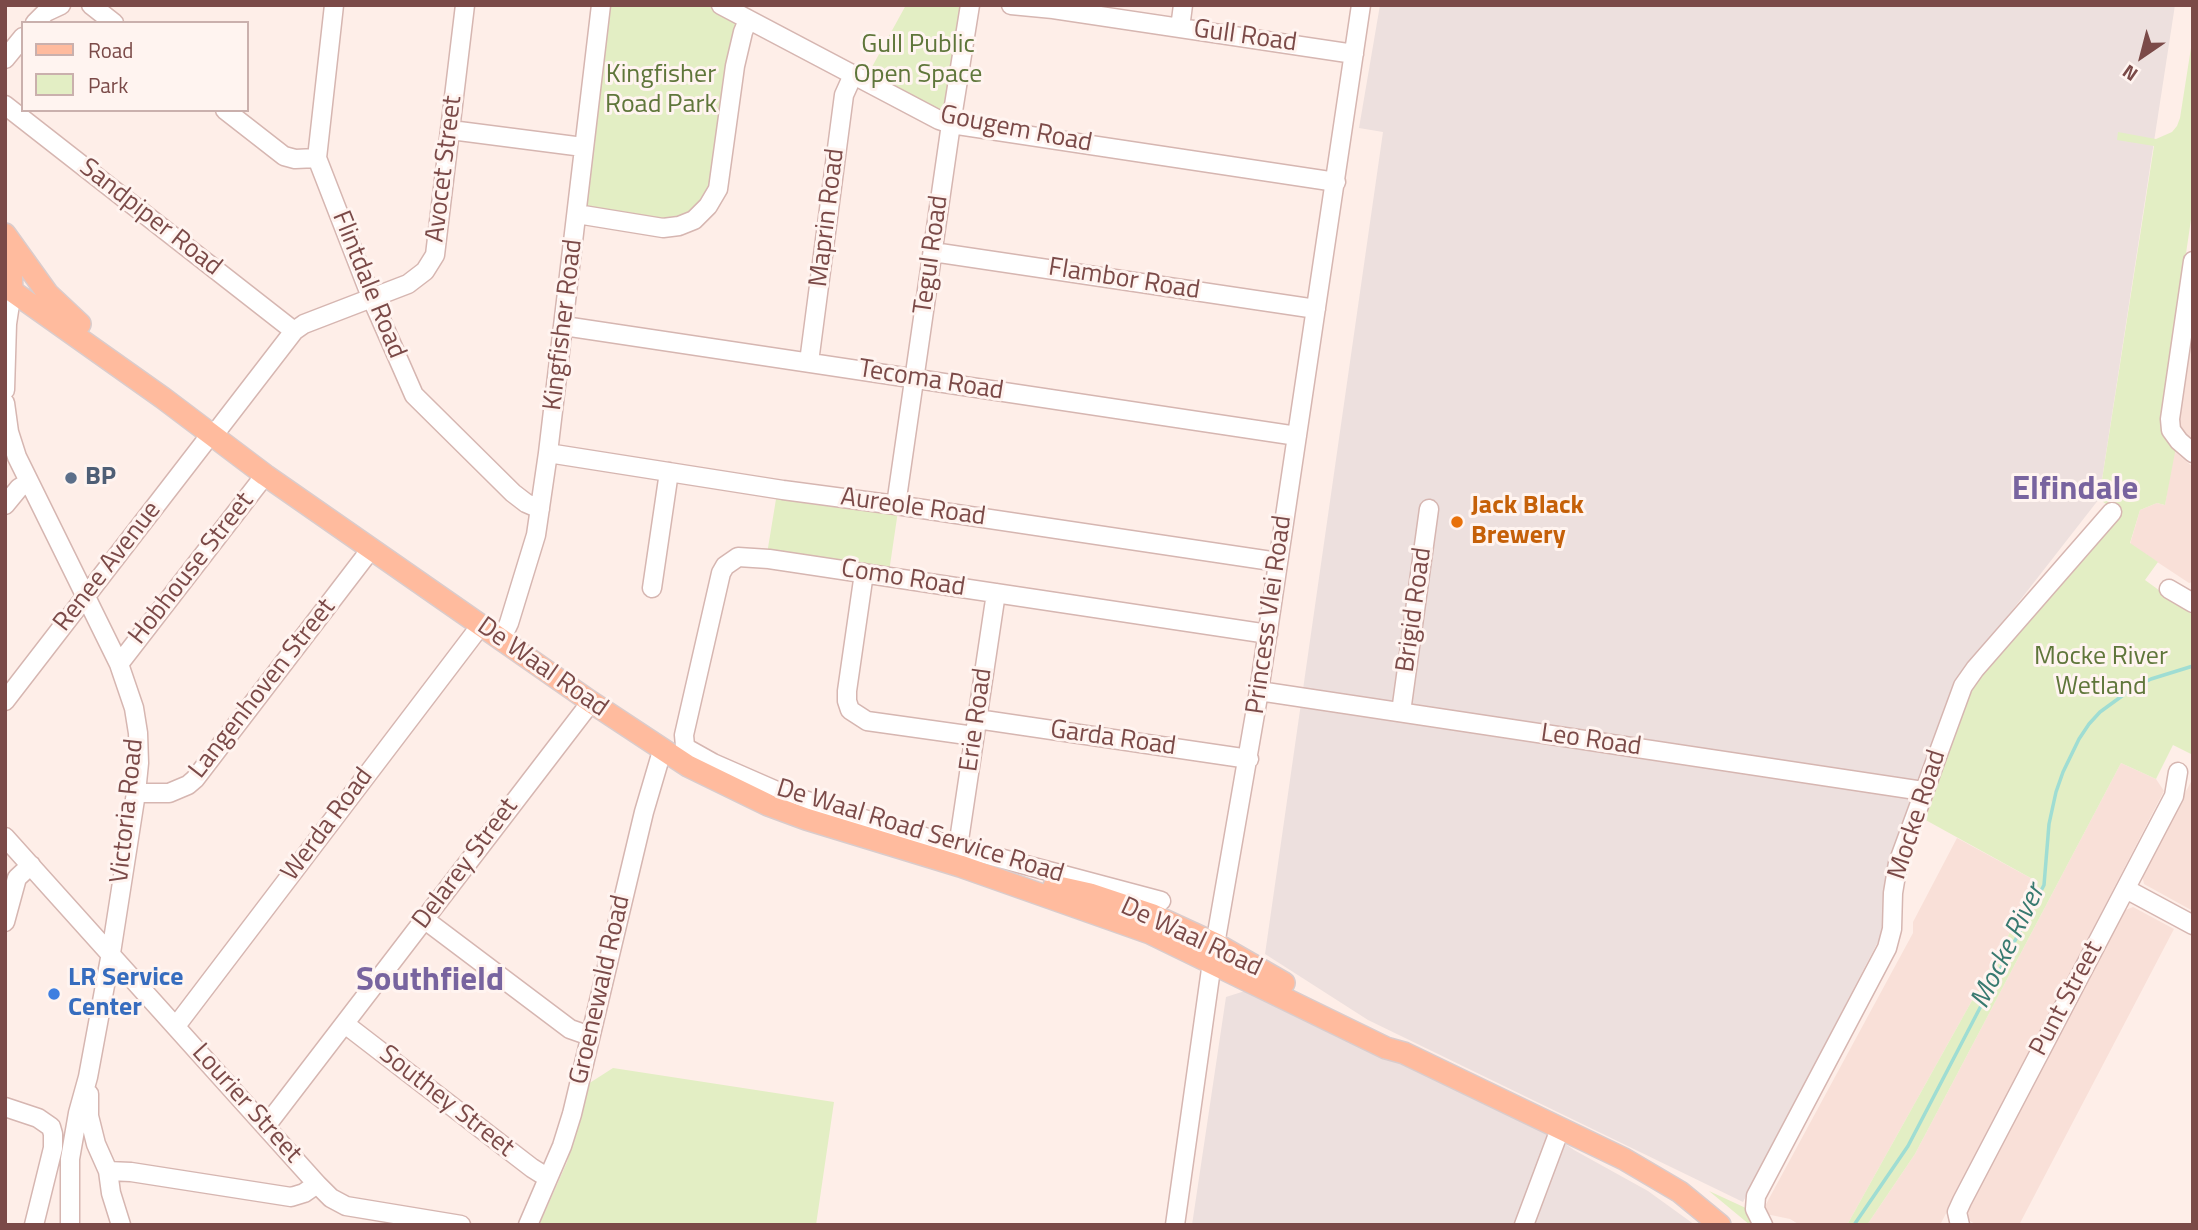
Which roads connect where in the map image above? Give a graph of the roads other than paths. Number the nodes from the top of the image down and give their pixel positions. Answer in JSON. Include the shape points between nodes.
{"nodes":[{"id":1,"x":61,"y":5,"type":"edge"},
{"id":2,"x":91,"y":5,"type":"edge"},
{"id":3,"x":334,"y":5,"type":"edge"},
{"id":4,"x":465,"y":5,"type":"edge"},
{"id":5,"x":601,"y":5,"type":"edge"},
{"id":6,"x":721,"y":5,"type":"edge"},
{"id":7,"x":970,"y":5,"type":"edge"},
{"id":8,"x":1011,"y":5,"type":"edge"},
{"id":9,"x":1183,"y":5,"type":"edge"},
{"id":10,"x":1361,"y":5,"type":"edge"},
{"id":11,"x":1053,"y":7,"type":"edge"},
{"id":12,"x":748,"y":20,"type":"junction"},
{"id":13,"x":37,"y":21,"type":"edge"},
{"id":14,"x":111,"y":21,"type":"edge"},
{"id":15,"x":1180,"y":28,"type":"junction"},
{"id":16,"x":21,"y":39,"type":"edge"},
{"id":17,"x":1354,"y":54,"type":"junction"},
{"id":18,"x":5,"y":59,"type":"edge"},
{"id":19,"x":853,"y":75,"type":"junction"},
{"id":20,"x":5,"y":105,"type":"edge"},
{"id":21,"x":228,"y":112,"type":"edge"},
{"id":22,"x":951,"y":124,"type":"junction"},
{"id":23,"x":451,"y":130,"type":"junction"},
{"id":24,"x":583,"y":147,"type":"junction"},
{"id":25,"x":317,"y":158,"type":"junction"},
{"id":26,"x":1336,"y":182,"type":"junction"},
{"id":27,"x":577,"y":214,"type":"junction"},
{"id":28,"x":5,"y":234,"type":"edge"},
{"id":29,"x":5,"y":244,"type":"edge"},
{"id":30,"x":933,"y":251,"type":"junction"},
{"id":31,"x":2193,"y":261,"type":"edge"},
{"id":32,"x":43,"y":288,"type":"junction"},
{"id":33,"x":12,"y":291,"type":"junction"},
{"id":34,"x":371,"y":297,"type":"junction"},
{"id":35,"x":1316,"y":309,"type":"junction"},
{"id":36,"x":564,"y":326,"type":"junction"},
{"id":37,"x":294,"y":331,"type":"junction"},
{"id":38,"x":809,"y":362,"type":"junction"},
{"id":39,"x":915,"y":378,"type":"junction"},
{"id":40,"x":5,"y":390,"type":"edge"},
{"id":41,"x":163,"y":398,"type":"junction"},
{"id":42,"x":5,"y":403,"type":"edge"},
{"id":43,"x":211,"y":434,"type":"junction"},
{"id":44,"x":1297,"y":436,"type":"junction"},
{"id":45,"x":548,"y":453,"type":"junction"},
{"id":46,"x":2193,"y":453,"type":"edge"},
{"id":47,"x":669,"y":472,"type":"junction"},
{"id":48,"x":265,"y":475,"type":"junction"},
{"id":49,"x":29,"y":482,"type":"junction"},
{"id":50,"x":5,"y":505,"type":"edge"},
{"id":51,"x":896,"y":505,"type":"junction"},
{"id":52,"x":540,"y":509,"type":"junction"},
{"id":53,"x":1429,"y":509,"type":"dead end"},
{"id":54,"x":2112,"y":512,"type":"dead end"},
{"id":55,"x":371,"y":549,"type":"junction"},
{"id":56,"x":1278,"y":562,"type":"junction"},
{"id":57,"x":864,"y":573,"type":"junction"},
{"id":58,"x":652,"y":588,"type":"dead end"},
{"id":59,"x":2169,"y":589,"type":"dead end"},
{"id":60,"x":996,"y":593,"type":"junction"},
{"id":61,"x":86,"y":597,"type":"junction"},
{"id":62,"x":2193,"y":603,"type":"edge"},
{"id":63,"x":481,"y":625,"type":"junction"},
{"id":64,"x":1268,"y":634,"type":"junction"},
{"id":65,"x":501,"y":639,"type":"junction"},
{"id":66,"x":119,"y":664,"type":"junction"},
{"id":67,"x":1259,"y":691,"type":"junction"},
{"id":68,"x":5,"y":701,"type":"edge"},
{"id":69,"x":591,"y":702,"type":"junction"},
{"id":70,"x":1401,"y":712,"type":"junction"},
{"id":71,"x":976,"y":728,"type":"junction"},
{"id":72,"x":685,"y":746,"type":"joint"},
{"id":73,"x":662,"y":751,"type":"junction"},
{"id":74,"x":1249,"y":759,"type":"junction"},
{"id":75,"x":2178,"y":772,"type":"dead end"},
{"id":76,"x":1923,"y":791,"type":"junction"},
{"id":77,"x":136,"y":793,"type":"junction"},
{"id":78,"x":5,"y":837,"type":"edge"},
{"id":79,"x":959,"y":857,"type":"junction"},
{"id":80,"x":31,"y":865,"type":"junction"},
{"id":81,"x":2126,"y":889,"type":"junction"},
{"id":82,"x":1161,"y":901,"type":"dead end"},
{"id":83,"x":424,"y":919,"type":"junction"},
{"id":84,"x":5,"y":922,"type":"edge"},
{"id":85,"x":2193,"y":925,"type":"edge"},
{"id":86,"x":111,"y":953,"type":"junction"},
{"id":87,"x":1214,"y":953,"type":"junction"},
{"id":88,"x":345,"y":1024,"type":"junction"},
{"id":89,"x":176,"y":1026,"type":"junction"},
{"id":90,"x":590,"y":1036,"type":"junction"},
{"id":91,"x":89,"y":1077,"type":"junction"},
{"id":92,"x":5,"y":1107,"type":"edge"},
{"id":93,"x":266,"y":1126,"type":"junction"},
{"id":94,"x":1560,"y":1129,"type":"junction"},
{"id":95,"x":108,"y":1171,"type":"junction"},
{"id":96,"x":548,"y":1178,"type":"junction"},
{"id":97,"x":317,"y":1184,"type":"junction"},
{"id":98,"x":34,"y":1225,"type":"edge"},
{"id":99,"x":70,"y":1225,"type":"edge"},
{"id":100,"x":121,"y":1225,"type":"edge"},
{"id":101,"x":461,"y":1225,"type":"edge"},
{"id":102,"x":528,"y":1225,"type":"edge"},
{"id":103,"x":1174,"y":1225,"type":"edge"},
{"id":104,"x":1524,"y":1225,"type":"edge"},
{"id":105,"x":1720,"y":1225,"type":"edge"},
{"id":106,"x":1763,"y":1225,"type":"edge"},
{"id":107,"x":1960,"y":1225,"type":"edge"}],
"edges":[{"from":1,"to":13,"type":"street"},
{"from":2,"to":14,"type":"street"},
{"from":3,"to":25,"type":"street","name":"Flintdale Road"},
{"from":4,"to":23,"type":"street","name":"Avocet Street"},
{"from":5,"to":24,"type":"street","name":"Kingfisher Road"},
{"from":6,"to":12,"type":"street","name":"Gougem Road"},
{"from":7,"to":22,"type":"street","name":"Tegul Road"},
{"from":8,"to":11,"type":"street","name":"Gull Road"},
{"from":9,"to":15,"type":"street"},
{"from":10,"to":17,"type":"street","name":"Princess Vlei Road"},
{"from":11,"to":15,"type":"street","name":"Gull Road"},
{"from":12,"to":19,"type":"street","name":"Gougem Road"},
{"from":12,"to":27,"type":"street","via":[[736,66],[718,189],[708,206],[694,220],[663,228]]},
{"from":15,"to":17,"type":"street","name":"Gull Road"},
{"from":16,"to":18,"type":"street"},
{"from":17,"to":26,"type":"street","name":"Princess Vlei Road"},
{"from":19,"to":22,"type":"street","name":"Gougem Road"},
{"from":19,"to":38,"type":"street","name":"Maprin Road","via":[[844,95]]},
{"from":20,"to":37,"type":"street","name":"Sandpiper Road"},
{"from":21,"to":25,"type":"street","via":[[284,156]]},
{"from":22,"to":26,"type":"street","name":"Gougem Road"},
{"from":22,"to":30,"type":"street","name":"Tegul Road"},
{"from":23,"to":24,"type":"street"},
{"from":23,"to":34,"type":"street","name":"Avocet Street","via":[[435,255],[425,271],[408,284]]},
{"from":24,"to":27,"type":"street","name":"Kingfisher Road"},
{"from":25,"to":34,"type":"street","name":"Flintdale Road"},
{"from":26,"to":35,"type":"street","name":"Princess Vlei Road"},
{"from":27,"to":36,"type":"street","name":"Kingfisher Road"},
{"from":28,"to":32,"type":"main road","name":"De Waal Road"},
{"from":29,"to":33,"type":"main road"},
{"from":30,"to":35,"type":"street","name":"Flambor Road"},
{"from":30,"to":39,"type":"street","name":"Tegul Road"},
{"from":31,"to":46,"type":"street","via":[[2170,419],[2171,430]]},
{"from":32,"to":33,"type":"main road"},
{"from":32,"to":41,"type":"main road","name":"De Waal Road"},
{"from":33,"to":40,"type":"street"},
{"from":33,"to":41,"type":"main road","name":"De Waal Road"},
{"from":34,"to":37,"type":"street","name":"Avocet Street"},
{"from":34,"to":52,"type":"street","name":"Flintdale Road","via":[[414,395],[513,493]]},
{"from":35,"to":44,"type":"street","name":"Princess Vlei Road"},
{"from":36,"to":38,"type":"street","name":"Tecoma Road"},
{"from":36,"to":45,"type":"street","name":"Kingfisher Road"},
{"from":37,"to":43,"type":"street","name":"Renee Avenue"},
{"from":38,"to":39,"type":"street","name":"Tecoma Road"},
{"from":39,"to":44,"type":"street","name":"Tecoma Road"},
{"from":39,"to":51,"type":"street","name":"Tegul Road"},
{"from":41,"to":43,"type":"main road","name":"De Waal Road"},
{"from":42,"to":49,"type":"street","name":"Victoria Road","via":[[13,446]]},
{"from":43,"to":48,"type":"main road","name":"De Waal Road"},
{"from":43,"to":61,"type":"street","name":"Renee Avenue"},
{"from":44,"to":56,"type":"street","name":"Princess Vlei Road"},
{"from":45,"to":47,"type":"street","name":"Aureole Road"},
{"from":45,"to":52,"type":"street","name":"Kingfisher Road"},
{"from":47,"to":51,"type":"street","name":"Aureole Road"},
{"from":47,"to":58,"type":"street"},
{"from":48,"to":55,"type":"main road","name":"De Waal Road"},
{"from":48,"to":66,"type":"street","name":"Hobhouse Street"},
{"from":49,"to":50,"type":"street"},
{"from":49,"to":61,"type":"street","name":"Victoria Road"},
{"from":51,"to":56,"type":"street","name":"Aureole Road"},
{"from":52,"to":65,"type":"street","name":"Kingfisher Road","via":[[533,547]]},
{"from":53,"to":70,"type":"street","name":"Brigid Road"},
{"from":54,"to":76,"type":"street","name":"Mocke Road","via":[[1969,675]]},
{"from":55,"to":63,"type":"main road","name":"De Waal Road"},
{"from":55,"to":77,"type":"street","name":"Langenhoven Street","via":[[195,779],[169,793]]},
{"from":56,"to":64,"type":"street","name":"Princess Vlei Road"},
{"from":57,"to":60,"type":"street","name":"Como Road"},
{"from":57,"to":71,"type":"street","name":"Garda Road","via":[[847,691],[850,710],[867,722]]},
{"from":57,"to":72,"type":"street","name":"Como Road","via":[[769,559],[731,560],[717,588]]},
{"from":59,"to":62,"type":"street"},
{"from":60,"to":64,"type":"street","name":"Como Road"},
{"from":60,"to":71,"type":"street","name":"Erie Road"},
{"from":61,"to":66,"type":"street","name":"Victoria Road"},
{"from":61,"to":68,"type":"street","name":"Renee Avenue"},
{"from":63,"to":65,"type":"main road","name":"De Waal Road"},
{"from":63,"to":89,"type":"street","name":"Werda Road"},
{"from":64,"to":67,"type":"street","name":"Princess Vlei Road"},
{"from":65,"to":69,"type":"main road","name":"De Waal Road"},
{"from":66,"to":77,"type":"street","name":"Victoria Road","via":[[138,733]]},
{"from":67,"to":70,"type":"street","name":"Leo Road"},
{"from":67,"to":74,"type":"street","name":"Princess Vlei Road"},
{"from":69,"to":73,"type":"main road","name":"De Waal Road"},
{"from":69,"to":83,"type":"street","name":"Delarey Street"},
{"from":70,"to":76,"type":"street","name":"Leo Road"},
{"from":71,"to":74,"type":"street","name":"Garda Road"},
{"from":71,"to":79,"type":"street","name":"Erie Road"},
{"from":72,"to":79,"type":"street","name":"De Waal Road Service Road","via":[[777,791]]},
{"from":73,"to":79,"type":"main road","name":"De Waal Road","via":[[768,805]]},
{"from":73,"to":90,"type":"street","name":"Groenewald Road"},
{"from":74,"to":87,"type":"street","name":"Princess Vlei Road"},
{"from":75,"to":81,"type":"street","name":"Punt Street","via":[[2174,796]]},
{"from":76,"to":106,"type":"street","name":"Mocke Road","via":[[1897,870],[1887,948],[1756,1196],[1755,1209]]},
{"from":77,"to":86,"type":"street","name":"Victoria Road"},
{"from":78,"to":80,"type":"street","name":"Lourier Street"},
{"from":79,"to":82,"type":"street","name":"De Waal Road Service Road"},
{"from":79,"to":87,"type":"main road","name":"De Waal Road","via":[[1135,927]]},
{"from":80,"to":84,"type":"street","via":[[18,878]]},
{"from":80,"to":86,"type":"street","name":"Lourier Street"},
{"from":81,"to":85,"type":"street"},
{"from":81,"to":107,"type":"street","name":"Punt Street","via":[[1962,1200],[1957,1212]]},
{"from":83,"to":88,"type":"street","name":"Delarey Street"},
{"from":83,"to":90,"type":"street","via":[[570,1029]]},
{"from":86,"to":89,"type":"street","name":"Lourier Street"},
{"from":86,"to":91,"type":"street","name":"Victoria Road"},
{"from":87,"to":94,"type":"main road","name":"De Waal Road"},
{"from":87,"to":103,"type":"street","name":"Princess Vlei Road"},
{"from":88,"to":93,"type":"street","name":"Delarey Street"},
{"from":88,"to":96,"type":"street","name":"Southey Street"},
{"from":89,"to":93,"type":"street","name":"Lourier Street"},
{"from":90,"to":96,"type":"street","name":"Groenewald Road","via":[[562,1146]]},
{"from":91,"to":95,"type":"street","name":"Victoria Road","via":[[89,1116]]},
{"from":91,"to":99,"type":"street","name":"Victoria Road","via":[[70,1159]]},
{"from":92,"to":98,"type":"street","via":[[51,1127],[52,1148]]},
{"from":93,"to":97,"type":"street","name":"Lourier Street"},
{"from":94,"to":104,"type":"street"},
{"from":94,"to":105,"type":"main road","name":"De Waal Road","via":[[1665,1183]]},
{"from":95,"to":97,"type":"street","via":[[291,1197]]},
{"from":95,"to":100,"type":"street","name":"Victoria Road"},
{"from":96,"to":102,"type":"street","name":"Groenewald Road"},
{"from":97,"to":101,"type":"street","name":"Lourier Street","via":[[346,1206]]}]}
